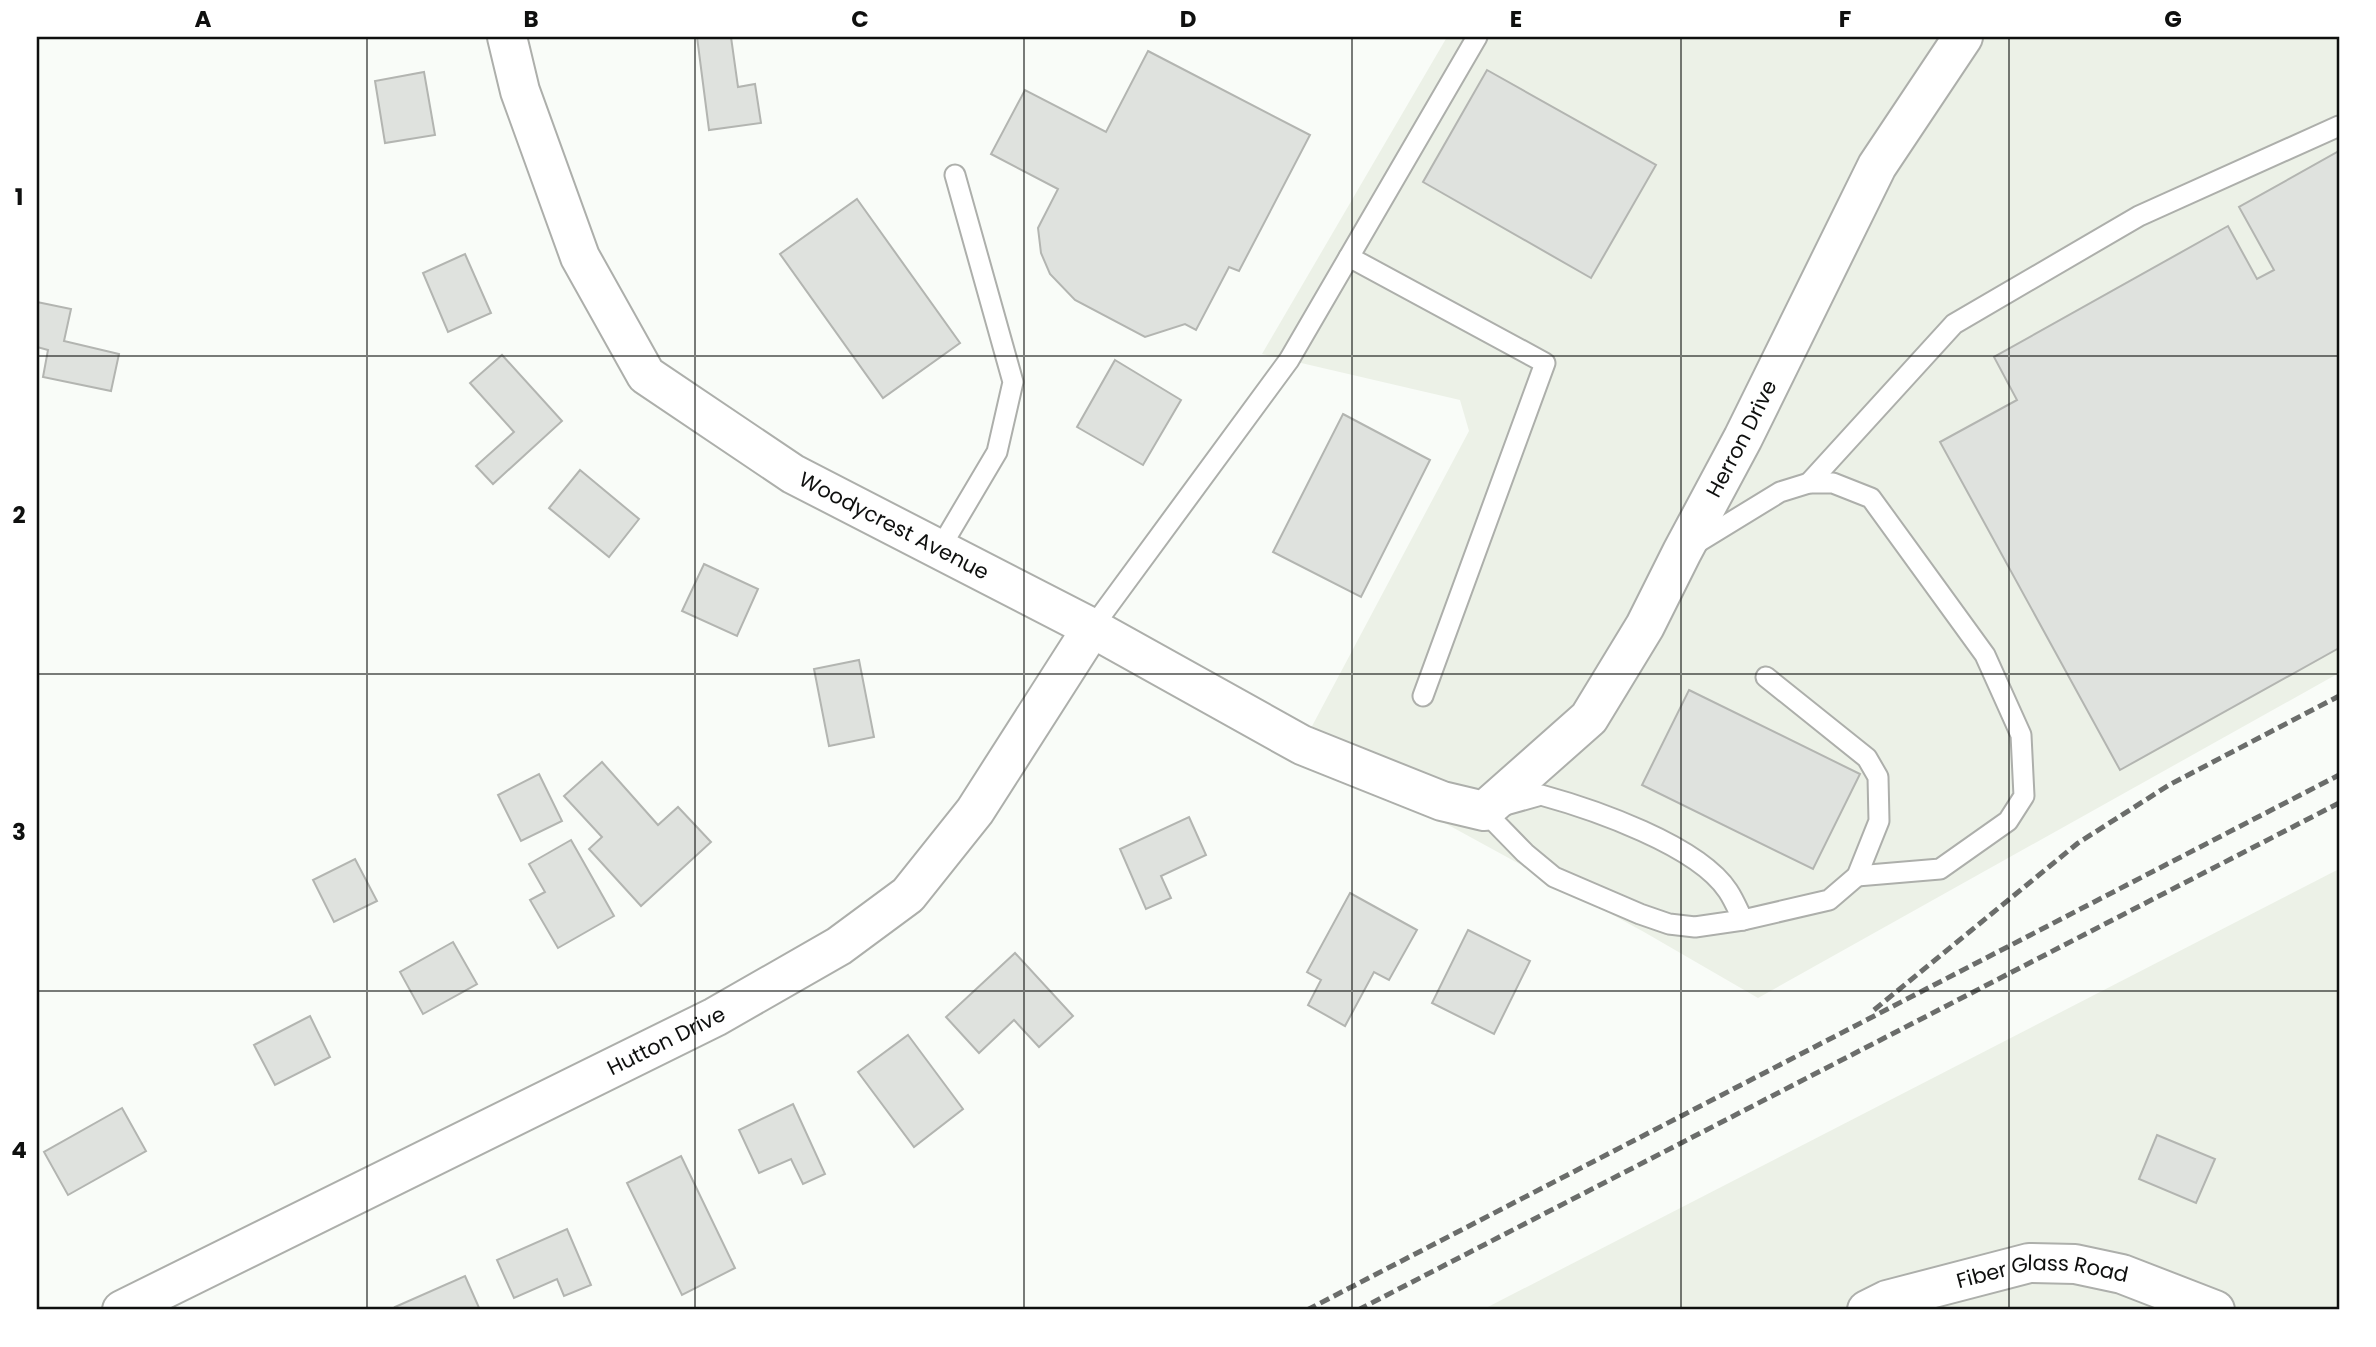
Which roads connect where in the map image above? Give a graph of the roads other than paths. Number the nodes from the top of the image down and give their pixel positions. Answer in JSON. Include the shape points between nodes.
{"nodes":[{"id":1,"x":508,"y":37,"type":"edge"},
{"id":2,"x":1477,"y":37,"type":"edge"},
{"id":3,"x":1964,"y":37,"type":"edge"},
{"id":4,"x":2339,"y":126,"type":"edge"},
{"id":5,"x":955,"y":175,"type":"dead end"},
{"id":6,"x":1349,"y":257,"type":"junction"},
{"id":7,"x":1809,"y":482,"type":"junction"},
{"id":8,"x":939,"y":550,"type":"junction"},
{"id":9,"x":1682,"y":552,"type":"junction"},
{"id":10,"x":1092,"y":628,"type":"junction"},
{"id":11,"x":1766,"y":677,"type":"dead end"},
{"id":12,"x":1423,"y":696,"type":"dead end"},
{"id":13,"x":1484,"y":811,"type":"junction"},
{"id":14,"x":1857,"y":876,"type":"junction"},
{"id":15,"x":1743,"y":920,"type":"junction"},
{"id":16,"x":122,"y":1310,"type":"edge"},
{"id":17,"x":1867,"y":1310,"type":"edge"},
{"id":18,"x":2215,"y":1310,"type":"edge"}],
"edges":[{"from":1,"to":8,"type":"street","name":"Woodycrest Avenue","via":[[520,91],[580,257],[646,374],[793,474]]},
{"from":2,"to":6,"type":"lane"},
{"from":3,"to":9,"type":"street","name":"Herron Drive","via":[[1877,166]]},
{"from":4,"to":7,"type":"lane","via":[[2139,216],[1954,324]]},
{"from":5,"to":8,"type":"lane","via":[[1013,383],[997,452]]},
{"from":6,"to":10,"type":"lane","via":[[1289,360]]},
{"from":6,"to":12,"type":"lane","via":[[1545,363]]},
{"from":7,"to":9,"type":"lane","via":[[1780,492]]},
{"from":7,"to":14,"type":"lane","via":[[1832,483],[1871,498],[1985,655],[2021,735],[2024,796],[2008,821],[1940,869]]},
{"from":8,"to":10,"type":"street","name":"Woodycrest Avenue"},
{"from":9,"to":13,"type":"street","name":"Herron Drive","via":[[1645,626],[1589,718]]},
{"from":10,"to":13,"type":"street","name":"Woodycrest Avenue","via":[[1302,745],[1442,802]]},
{"from":10,"to":16,"type":"street","name":"Hutton Drive","via":[[975,811],[908,895],[839,946],[715,1017]]},
{"from":11,"to":14,"type":"lane","via":[[1867,758],[1878,777],[1879,821]]},
{"from":13,"to":15,"type":"lane","via":[[1554,877],[1640,914],[1695,928]]},
{"from":13,"to":15,"type":"lane","via":[[1541,794],[1590,809],[1666,842],[1704,867],[1727,889]]},
{"from":14,"to":15,"type":"lane","via":[[1829,900]]},
{"from":17,"to":18,"type":"street","name":"Fiber Glass Road","via":[[1886,1300],[2029,1263],[2122,1274]]}]}
